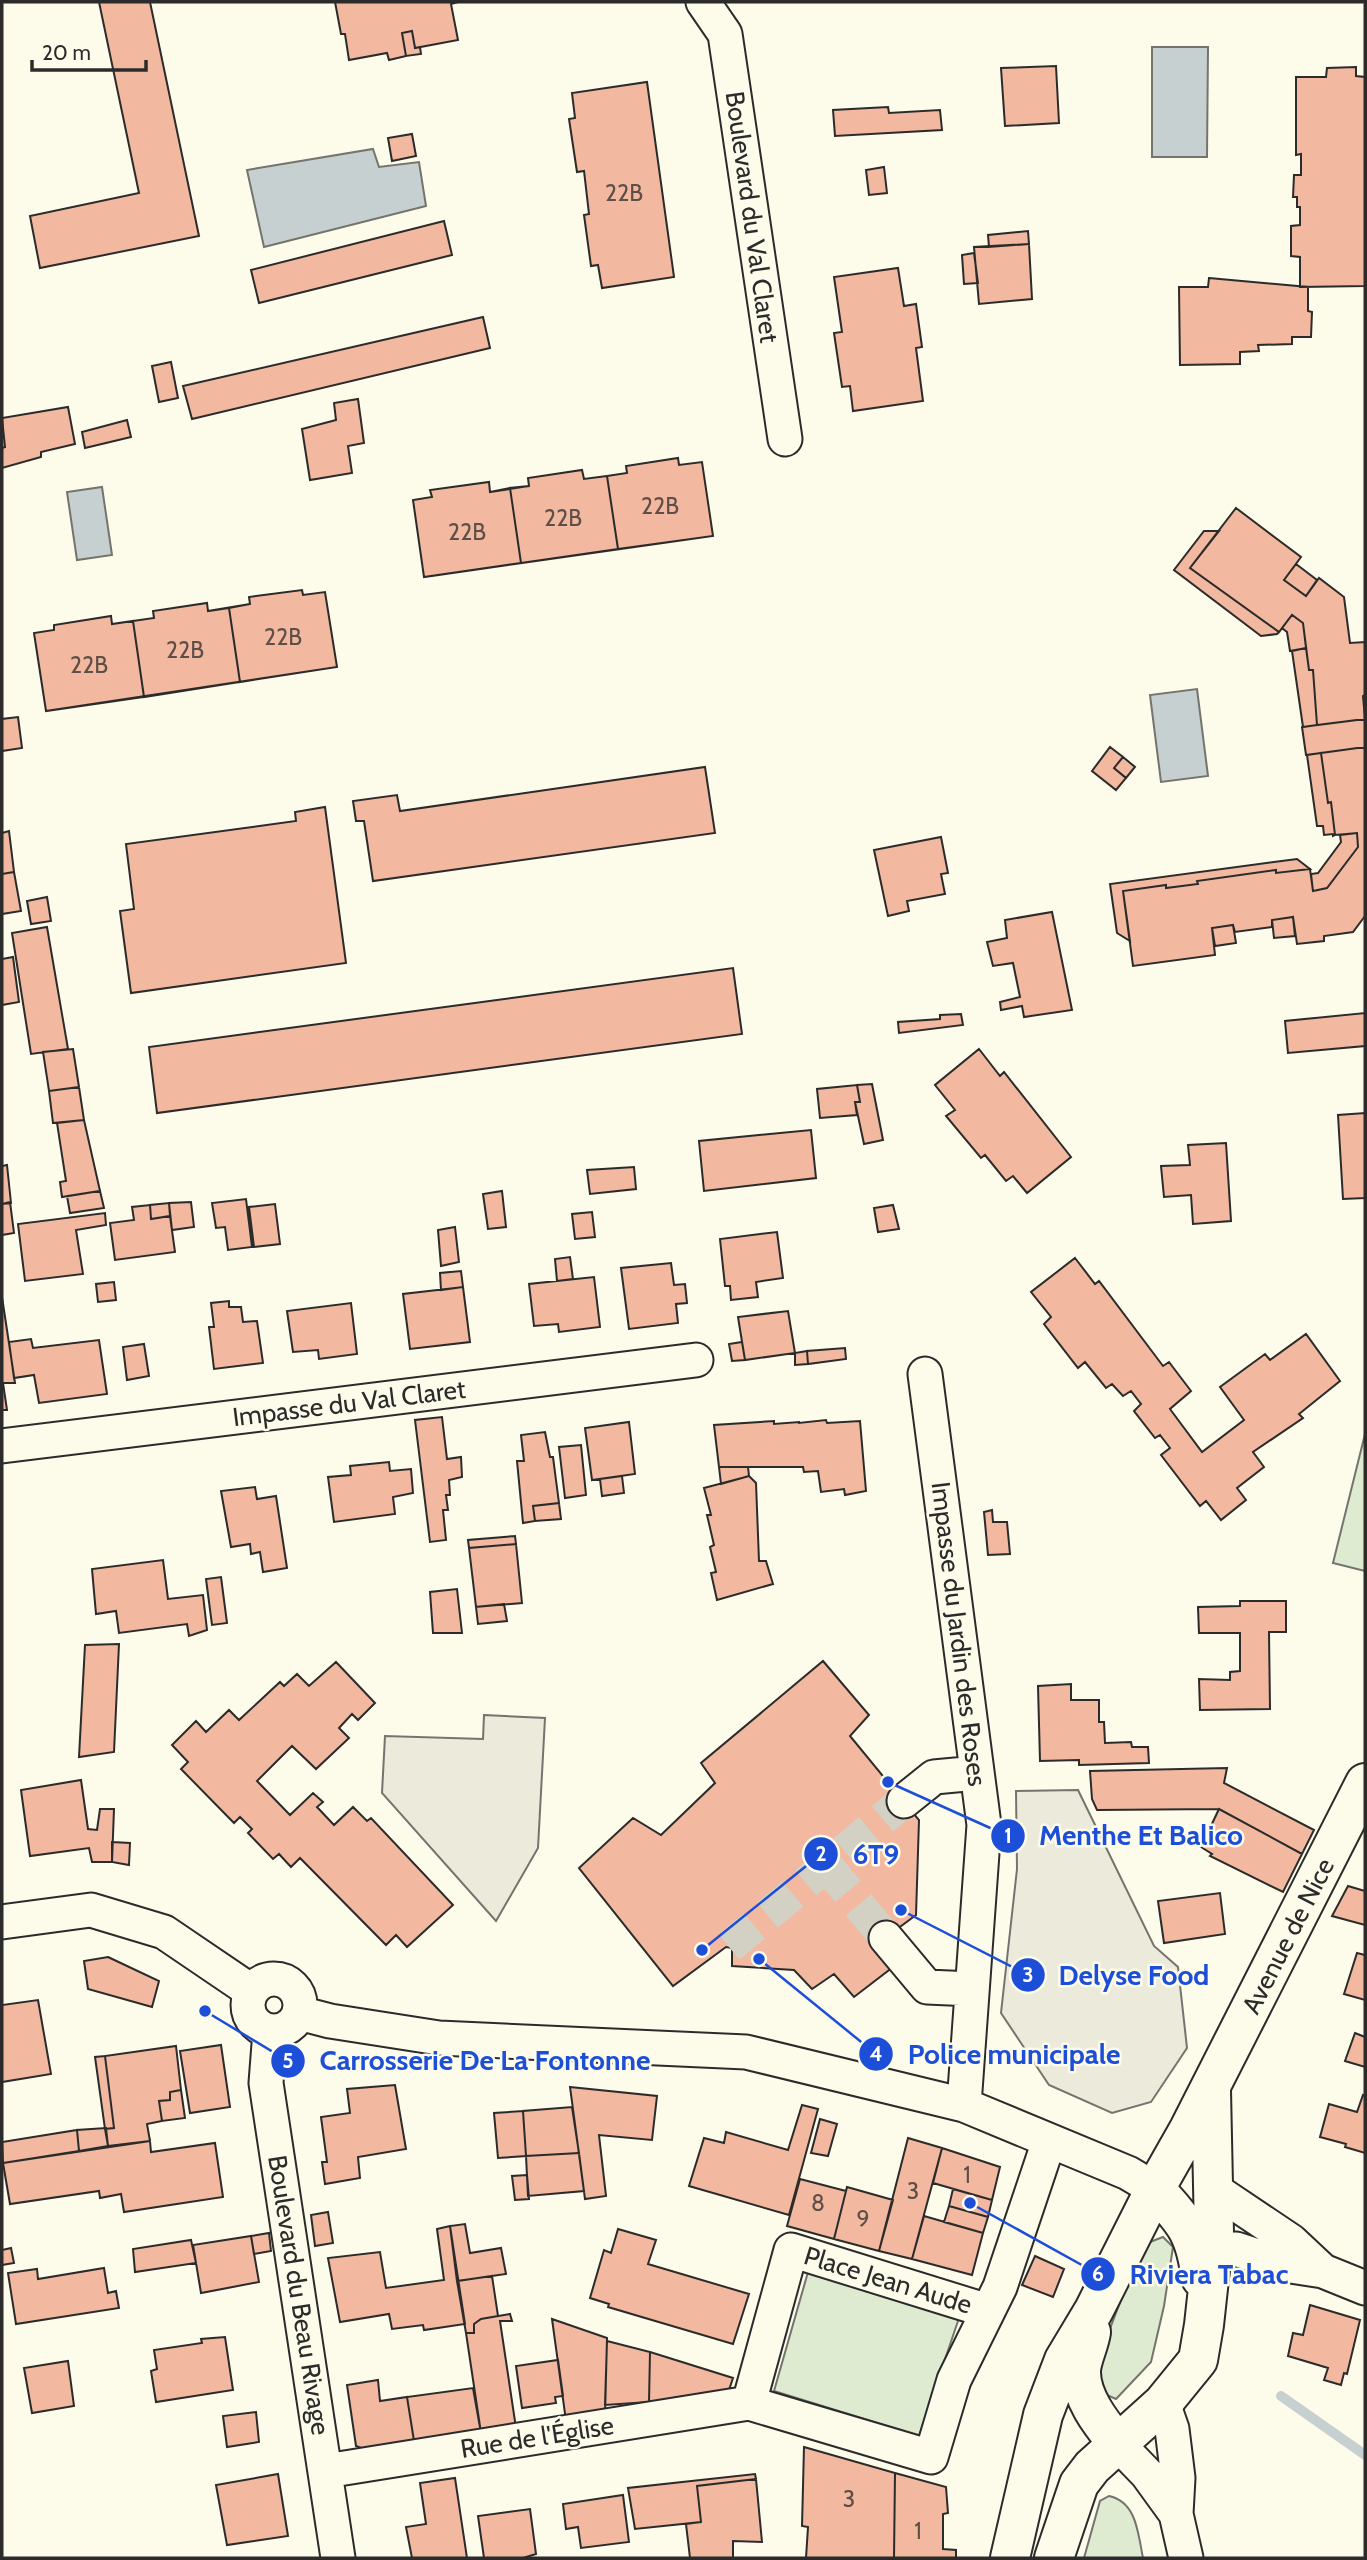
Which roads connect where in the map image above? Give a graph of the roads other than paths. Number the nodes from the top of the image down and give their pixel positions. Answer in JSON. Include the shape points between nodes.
{"nodes":[{"id":1,"x":703,"y":2,"type":"edge"},
{"id":2,"x":785,"y":439,"type":"dead end"},
{"id":3,"x":696,"y":1360,"type":"dead end"},
{"id":4,"x":925,"y":1374,"type":"dead end"},
{"id":5,"x":2,"y":1446,"type":"edge"},
{"id":6,"x":977,"y":1773,"type":"junction"},
{"id":7,"x":1365,"y":1783,"type":"edge"},
{"id":8,"x":904,"y":1801,"type":"tunnel mouth"},
{"id":9,"x":2,"y":1922,"type":"edge"},
{"id":10,"x":886,"y":1938,"type":"tunnel mouth"},
{"id":11,"x":972,"y":1989,"type":"junction"},
{"id":12,"x":251,"y":1991,"type":"junction"},
{"id":13,"x":299,"y":2013,"type":"junction"},
{"id":14,"x":270,"y":2031,"type":"junction"},
{"id":15,"x":1211,"y":2088,"type":"junction"},
{"id":16,"x":964,"y":2105,"type":"junction"},
{"id":17,"x":1049,"y":2141,"type":"junction"},
{"id":18,"x":1155,"y":2189,"type":"junction"},
{"id":19,"x":1215,"y":2190,"type":"junction"},
{"id":20,"x":1213,"y":2250,"type":"junction"},
{"id":21,"x":1323,"y":2271,"type":"junction"},
{"id":22,"x":1365,"y":2288,"type":"edge"},
{"id":23,"x":1094,"y":2310,"type":"junction"},
{"id":24,"x":988,"y":2311,"type":"junction"},
{"id":25,"x":1205,"y":2311,"type":"junction"},
{"id":26,"x":749,"y":2403,"type":"junction"},
{"id":27,"x":1163,"y":2403,"type":"junction"},
{"id":28,"x":1117,"y":2443,"type":"junction"},
{"id":29,"x":326,"y":2472,"type":"junction"},
{"id":30,"x":1175,"y":2514,"type":"junction"},
{"id":31,"x":338,"y":2558,"type":"edge"},
{"id":32,"x":1010,"y":2558,"type":"edge"},
{"id":33,"x":1054,"y":2558,"type":"edge"},
{"id":34,"x":1186,"y":2558,"type":"edge"}],
"edges":[{"from":1,"to":2,"type":"street","name":"Boulevard du Val Claret","via":[[725,34]]},
{"from":3,"to":5,"type":"street","name":"Impasse du Val Claret"},
{"from":4,"to":6,"type":"street","name":"Impasse du Jardin des Roses"},
{"from":6,"to":8,"type":"street","via":[[934,1777]]},
{"from":6,"to":11,"type":"street","name":"Impasse du Jardin des Roses","via":[[984,1825]]},
{"from":7,"to":15,"type":"main road","name":"Avenue de Nice"},
{"from":9,"to":12,"type":"street","via":[[91,1910],[164,1932]]},
{"from":10,"to":11,"type":"street","via":[[927,1987]]},
{"from":11,"to":16,"type":"street","name":"Impasse du Jardin des Roses"},
{"from":12,"to":13,"type":"street","via":[[272,1979],[288,1983],[299,1996]]},
{"from":12,"to":14,"type":"street","via":[[250,2017]]},
{"from":13,"to":14,"type":"street","via":[[291,2026]]},
{"from":13,"to":16,"type":"street","via":[[439,2038],[746,2052]]},
{"from":14,"to":29,"type":"street","name":"Boulevard du Beau Rivage","via":[[266,2083]]},
{"from":15,"to":18,"type":"main road","name":"Avenue de Nice"},
{"from":15,"to":19,"type":"main road","name":"Avenue de Nice"},
{"from":16,"to":17,"type":"street"},
{"from":17,"to":18,"type":"street"},
{"from":17,"to":24,"type":"street","name":"Place Jean Aude"},
{"from":18,"to":19,"type":"main road"},
{"from":18,"to":23,"type":"main road","name":"Avenue de Nice"},
{"from":18,"to":25,"type":"main road","via":[[1186,2224],[1195,2245]]},
{"from":19,"to":20,"type":"main road","name":"Avenue de Nice"},
{"from":19,"to":21,"type":"street","via":[[1292,2241]]},
{"from":20,"to":21,"type":"street","via":[[1236,2249],[1284,2265]]},
{"from":20,"to":25,"type":"main road","name":"Avenue de Nice"},
{"from":21,"to":22,"type":"street"},
{"from":23,"to":28,"type":"main road","via":[[1081,2370],[1095,2414]]},
{"from":23,"to":32,"type":"main road","name":"Avenue de Nice","via":[[1064,2360],[1043,2415]]},
{"from":24,"to":26,"type":"street","name":"Place Jean Aude","via":[[954,2380],[931,2457]]},
{"from":24,"to":26,"type":"street","name":"Place Jean Aude","via":[[791,2250]]},
{"from":25,"to":27,"type":"main road","name":"Avenue de Nice","via":[[1198,2360]]},
{"from":26,"to":29,"type":"street","name":"Rue de l'Église"},
{"from":27,"to":28,"type":"main road","name":"Avenue de Nice"},
{"from":27,"to":30,"type":"street","via":[[1177,2462]]},
{"from":28,"to":30,"type":"street","via":[[1147,2474]]},
{"from":28,"to":33,"type":"main road","name":"Avenue de Nice","via":[[1079,2484]]},
{"from":29,"to":31,"type":"street","name":"Boulevard du Beau Rivage"},
{"from":30,"to":34,"type":"street"}]}
